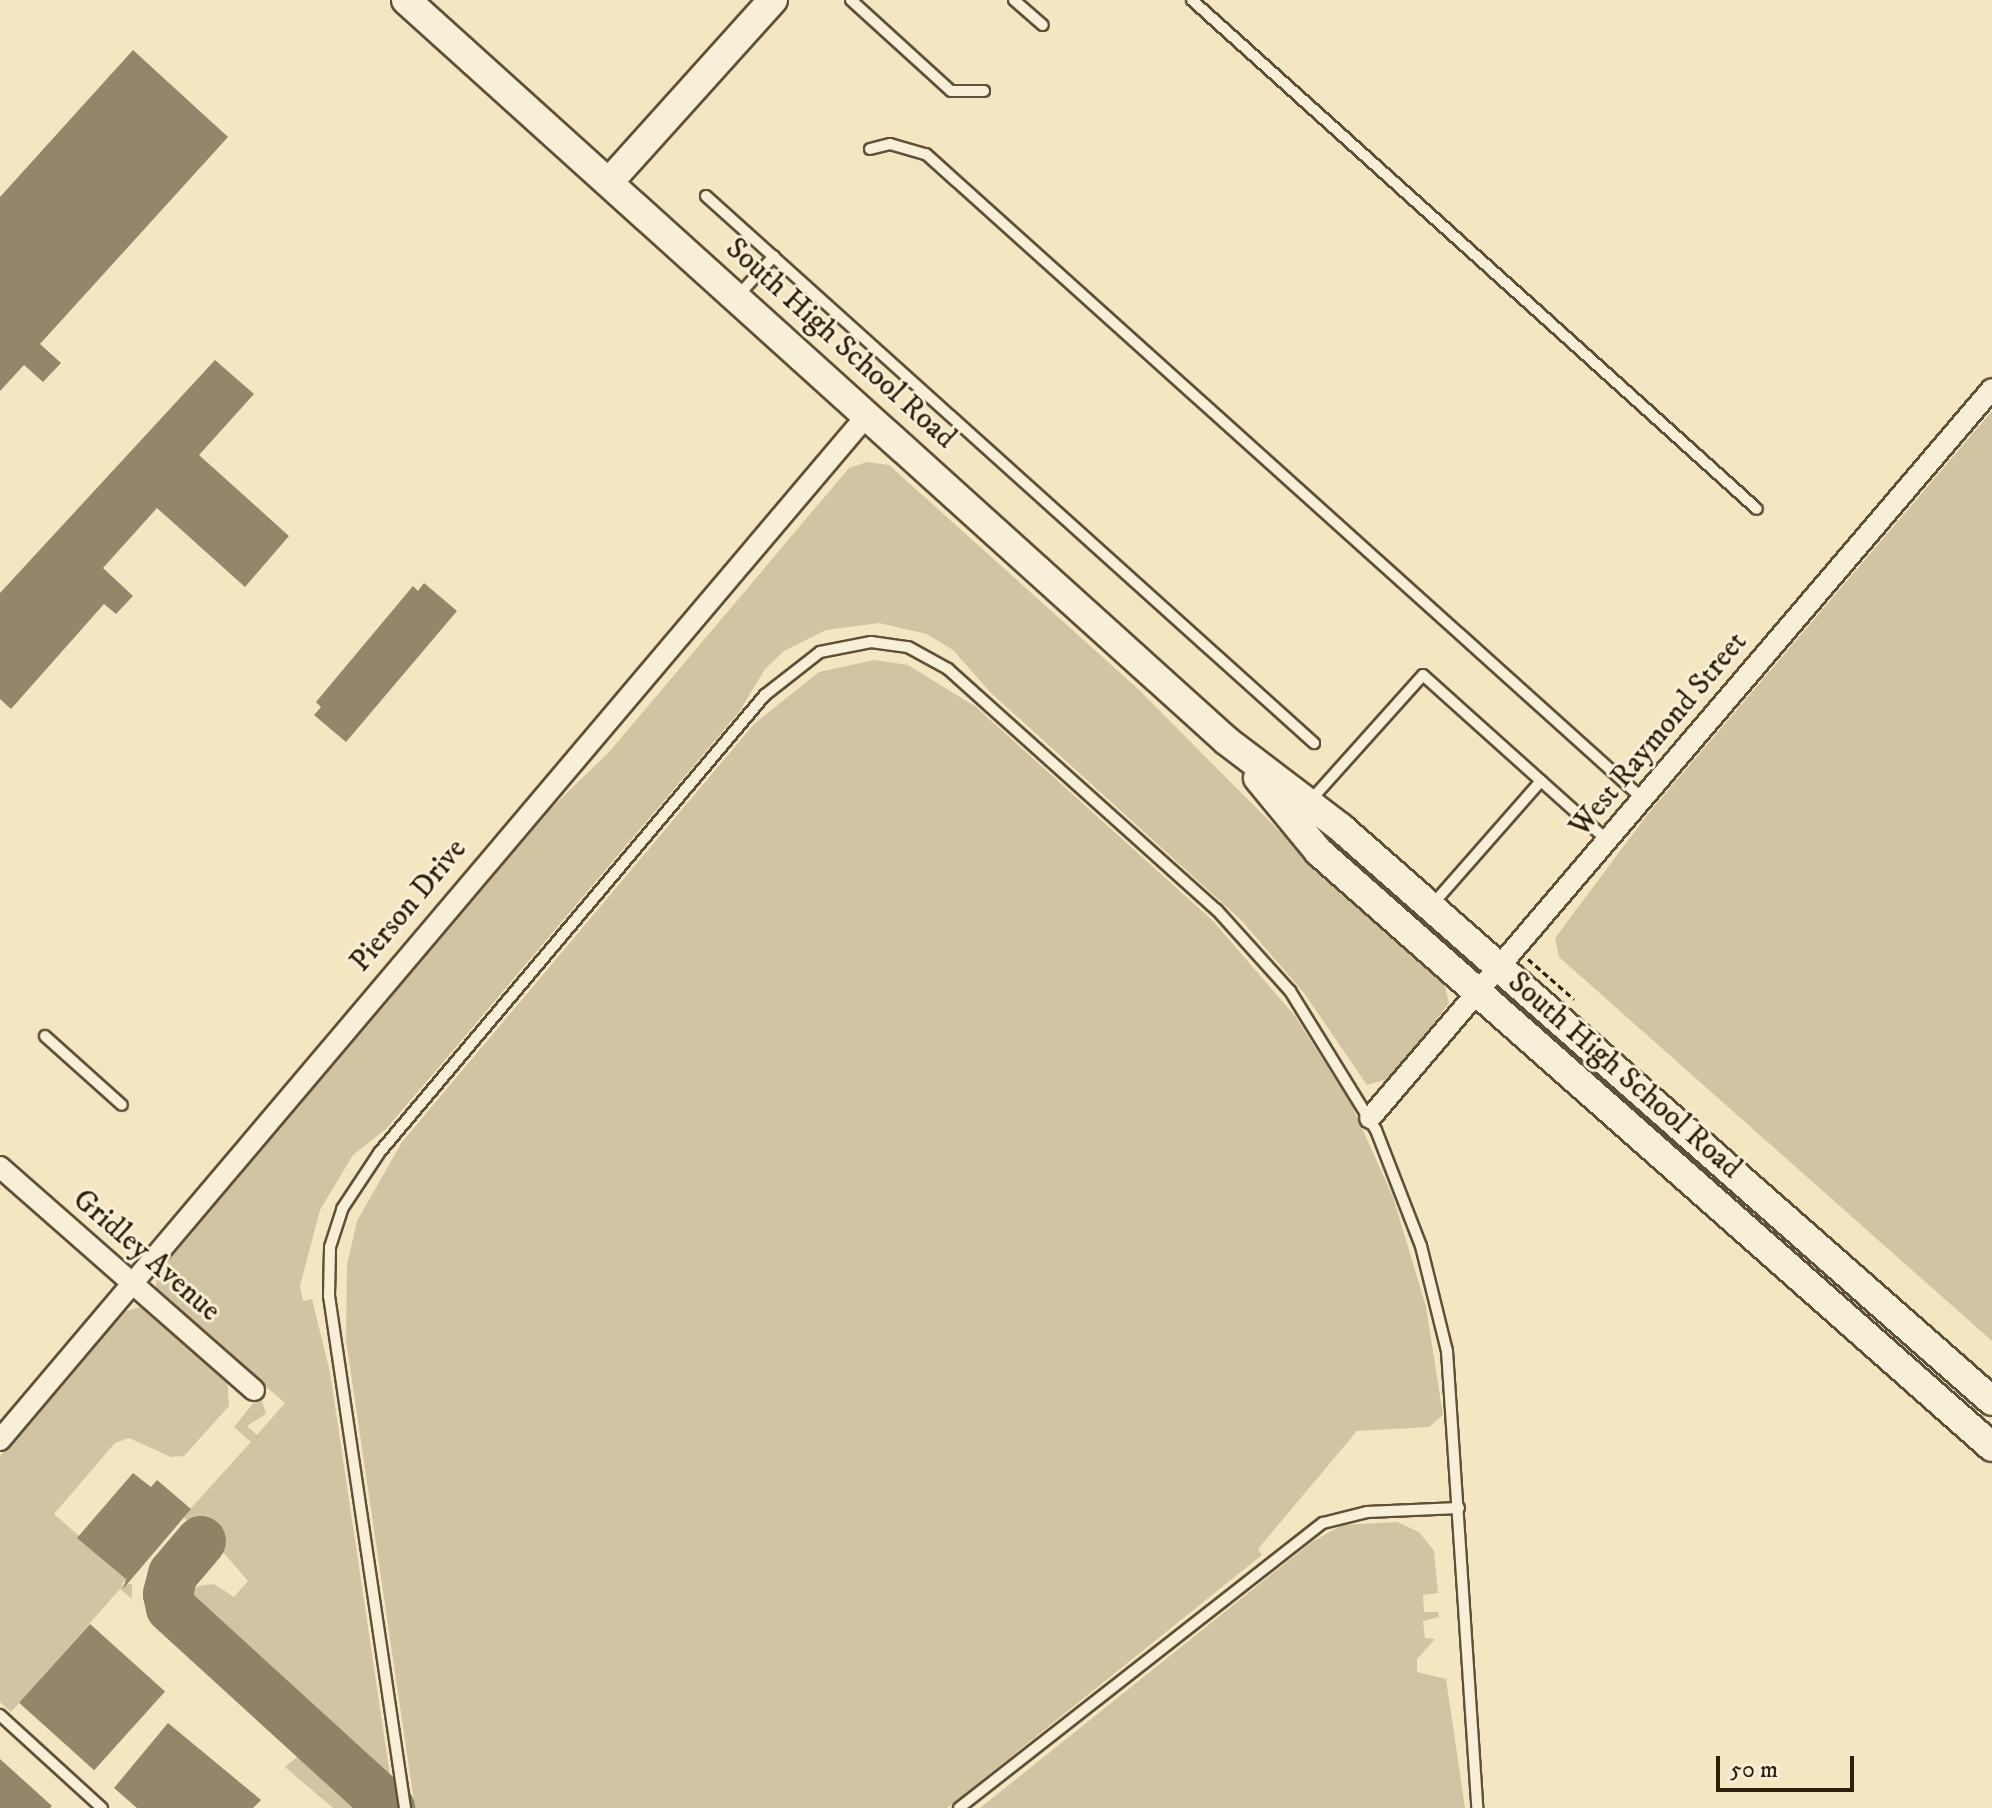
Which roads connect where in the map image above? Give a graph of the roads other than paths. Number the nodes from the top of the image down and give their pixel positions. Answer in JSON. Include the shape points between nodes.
{"nodes":[{"id":1,"x":406,"y":0,"type":"edge"},
{"id":2,"x":773,"y":0,"type":"edge"},
{"id":3,"x":851,"y":0,"type":"edge"},
{"id":4,"x":1014,"y":0,"type":"edge"},
{"id":5,"x":1192,"y":0,"type":"edge"},
{"id":6,"x":1043,"y":25,"type":"dead end"},
{"id":7,"x":984,"y":91,"type":"dead end"},
{"id":8,"x":870,"y":149,"type":"dead end"},
{"id":9,"x":609,"y":182,"type":"junction"},
{"id":10,"x":706,"y":196,"type":"dead end"},
{"id":11,"x":774,"y":256,"type":"junction"},
{"id":12,"x":737,"y":297,"type":"junction"},
{"id":13,"x":1992,"y":389,"type":"edge"},
{"id":14,"x":867,"y":415,"type":"junction"},
{"id":15,"x":1757,"y":509,"type":"dead end"},
{"id":16,"x":1227,"y":741,"type":"junction"},
{"id":17,"x":1314,"y":743,"type":"dead end"},
{"id":18,"x":1541,"y":781,"type":"junction"},
{"id":19,"x":1643,"y":799,"type":"junction"},
{"id":20,"x":1309,"y":803,"type":"junction"},
{"id":21,"x":1608,"y":841,"type":"junction"},
{"id":22,"x":1431,"y":906,"type":"junction"},
{"id":23,"x":1501,"y":968,"type":"junction"},
{"id":24,"x":1479,"y":994,"type":"junction"},
{"id":25,"x":45,"y":1036,"type":"dead end"},
{"id":26,"x":122,"y":1105,"type":"dead end"},
{"id":27,"x":1370,"y":1118,"type":"junction"},
{"id":28,"x":0,"y":1167,"type":"edge"},
{"id":29,"x":131,"y":1283,"type":"junction"},
{"id":30,"x":254,"y":1390,"type":"dead end"},
{"id":31,"x":1992,"y":1401,"type":"edge"},
{"id":32,"x":0,"y":1440,"type":"edge"},
{"id":33,"x":1992,"y":1447,"type":"edge"},
{"id":34,"x":1459,"y":1508,"type":"junction"},
{"id":35,"x":0,"y":1715,"type":"edge"},
{"id":36,"x":102,"y":1808,"type":"edge"},
{"id":37,"x":405,"y":1808,"type":"edge"},
{"id":38,"x":959,"y":1808,"type":"edge"},
{"id":39,"x":1477,"y":1808,"type":"edge"}],
"edges":[{"from":1,"to":9,"type":"street","name":"South High School Road"},
{"from":2,"to":9,"type":"street"},
{"from":3,"to":7,"type":"lane","via":[[951,91]]},
{"from":4,"to":6,"type":"lane"},
{"from":5,"to":15,"type":"lane"},
{"from":8,"to":19,"type":"lane","via":[[890,144],[926,154]]},
{"from":9,"to":12,"type":"street","name":"South High School Road"},
{"from":10,"to":11,"type":"lane"},
{"from":11,"to":12,"type":"lane"},
{"from":11,"to":17,"type":"lane"},
{"from":12,"to":14,"type":"street","name":"South High School Road"},
{"from":13,"to":19,"type":"street","name":"West Raymond Street"},
{"from":14,"to":16,"type":"street","name":"South High School Road"},
{"from":14,"to":29,"type":"street","name":"Pierson Drive"},
{"from":16,"to":20,"type":"street","name":"South High School Road"},
{"from":16,"to":24,"type":"street","name":"South High School Road","via":[[1319,852]]},
{"from":18,"to":20,"type":"lane","via":[[1423,675]]},
{"from":18,"to":21,"type":"lane"},
{"from":18,"to":22,"type":"lane"},
{"from":19,"to":21,"type":"street","name":"West Raymond Street"},
{"from":20,"to":22,"type":"street","name":"South High School Road"},
{"from":21,"to":23,"type":"street","name":"West Raymond Street"},
{"from":22,"to":23,"type":"street","name":"South High School Road"},
{"from":23,"to":24,"type":"street","name":"West Raymond Street"},
{"from":23,"to":31,"type":"street","name":"South High School Road"},
{"from":24,"to":27,"type":"street","name":"West Raymond Street"},
{"from":24,"to":33,"type":"street","name":"South High School Road"},
{"from":25,"to":26,"type":"lane"},
{"from":27,"to":34,"type":"lane","via":[[1410,1213],[1447,1351]]},
{"from":27,"to":37,"type":"lane","via":[[1306,1014],[1233,926],[948,669],[908,647],[871,642],[834,647],[795,667],[765,695],[379,1153],[337,1221],[328,1261],[329,1296]]},
{"from":28,"to":29,"type":"street","name":"Gridley Avenue"},
{"from":29,"to":30,"type":"street","name":"Gridley Avenue"},
{"from":29,"to":32,"type":"street","name":"Pierson Drive"},
{"from":34,"to":38,"type":"lane","via":[[1367,1512],[1323,1523]]},
{"from":34,"to":39,"type":"lane"},
{"from":35,"to":36,"type":"lane"}]}
